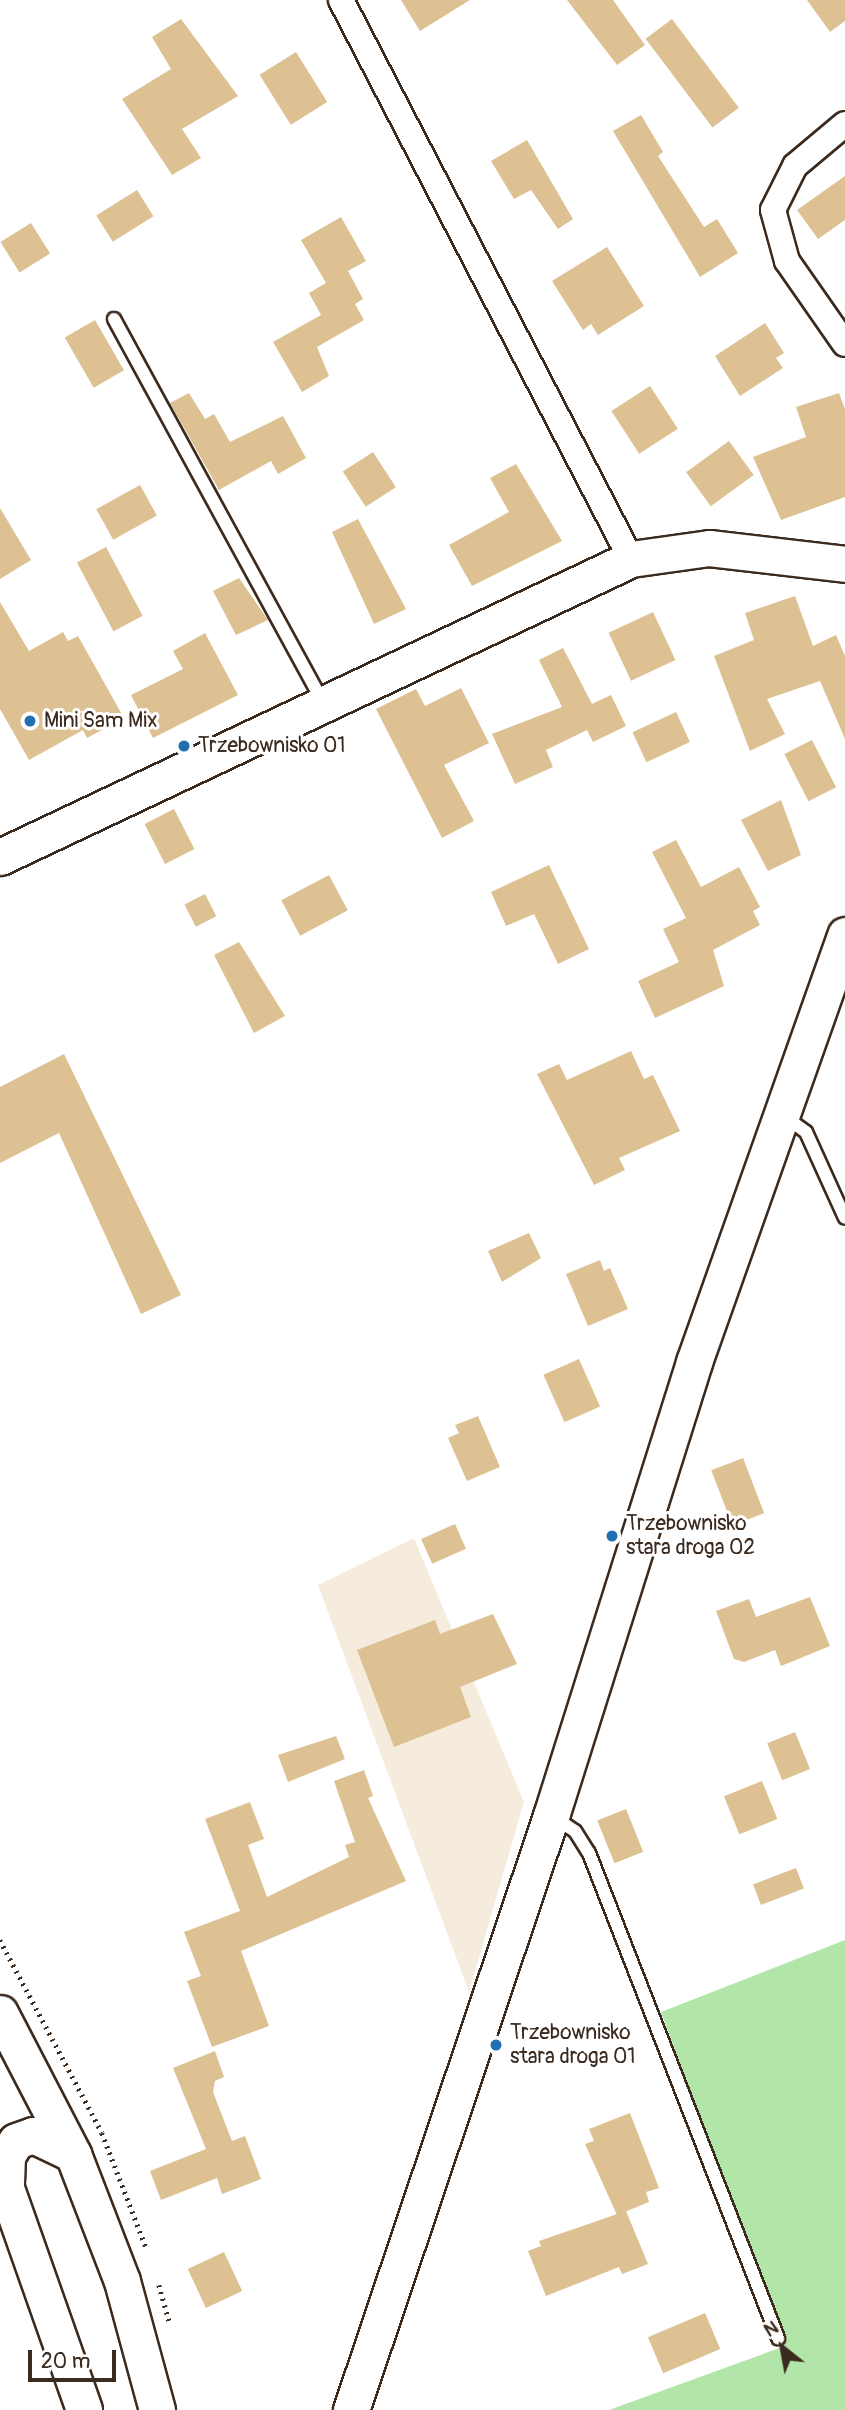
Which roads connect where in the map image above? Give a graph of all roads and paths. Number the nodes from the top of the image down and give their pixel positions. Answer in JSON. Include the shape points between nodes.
{"nodes":[{"id":1,"x":341,"y":0,"type":"edge"},
{"id":2,"x":845,"y":124,"type":"edge"},
{"id":3,"x":114,"y":319,"type":"dead end"},
{"id":4,"x":845,"y":344,"type":"edge"},
{"id":5,"x":631,"y":559,"type":"junction"},
{"id":6,"x":845,"y":564,"type":"edge"},
{"id":7,"x":323,"y":702,"type":"junction"},
{"id":8,"x":0,"y":857,"type":"edge"},
{"id":9,"x":845,"y":935,"type":"edge"},
{"id":10,"x":780,"y":1115,"type":"junction"},
{"id":11,"x":845,"y":1218,"type":"edge"},
{"id":12,"x":551,"y":1816,"type":"junction"},
{"id":13,"x":0,"y":2013,"type":"edge"},
{"id":14,"x":73,"y":2154,"type":"junction"},
{"id":15,"x":3,"y":2178,"type":"edge"},
{"id":16,"x":778,"y":2338,"type":"dead end"},
{"id":17,"x":84,"y":2410,"type":"edge"},
{"id":18,"x":157,"y":2410,"type":"edge"},
{"id":19,"x":351,"y":2410,"type":"edge"}],
"edges":[{"from":1,"to":5,"type":"street"},
{"from":2,"to":4,"type":"street","via":[[795,166],[773,210],[787,261]]},
{"from":3,"to":7,"type":"lane"},
{"from":5,"to":6,"type":"street","via":[[709,548]]},
{"from":5,"to":7,"type":"street"},
{"from":7,"to":8,"type":"street"},
{"from":9,"to":10,"type":"street"},
{"from":10,"to":11,"type":"lane","via":[[806,1132]]},
{"from":10,"to":12,"type":"street","via":[[694,1362]]},
{"from":12,"to":16,"type":"lane","via":[[564,1820],[589,1853]]},
{"from":12,"to":19,"type":"street"},
{"from":13,"to":14,"type":"street"},
{"from":14,"to":15,"type":"street","via":[[33,2135],[16,2141],[7,2156]]},
{"from":14,"to":18,"type":"street","via":[[126,2294]]},
{"from":15,"to":17,"type":"street"}]}
